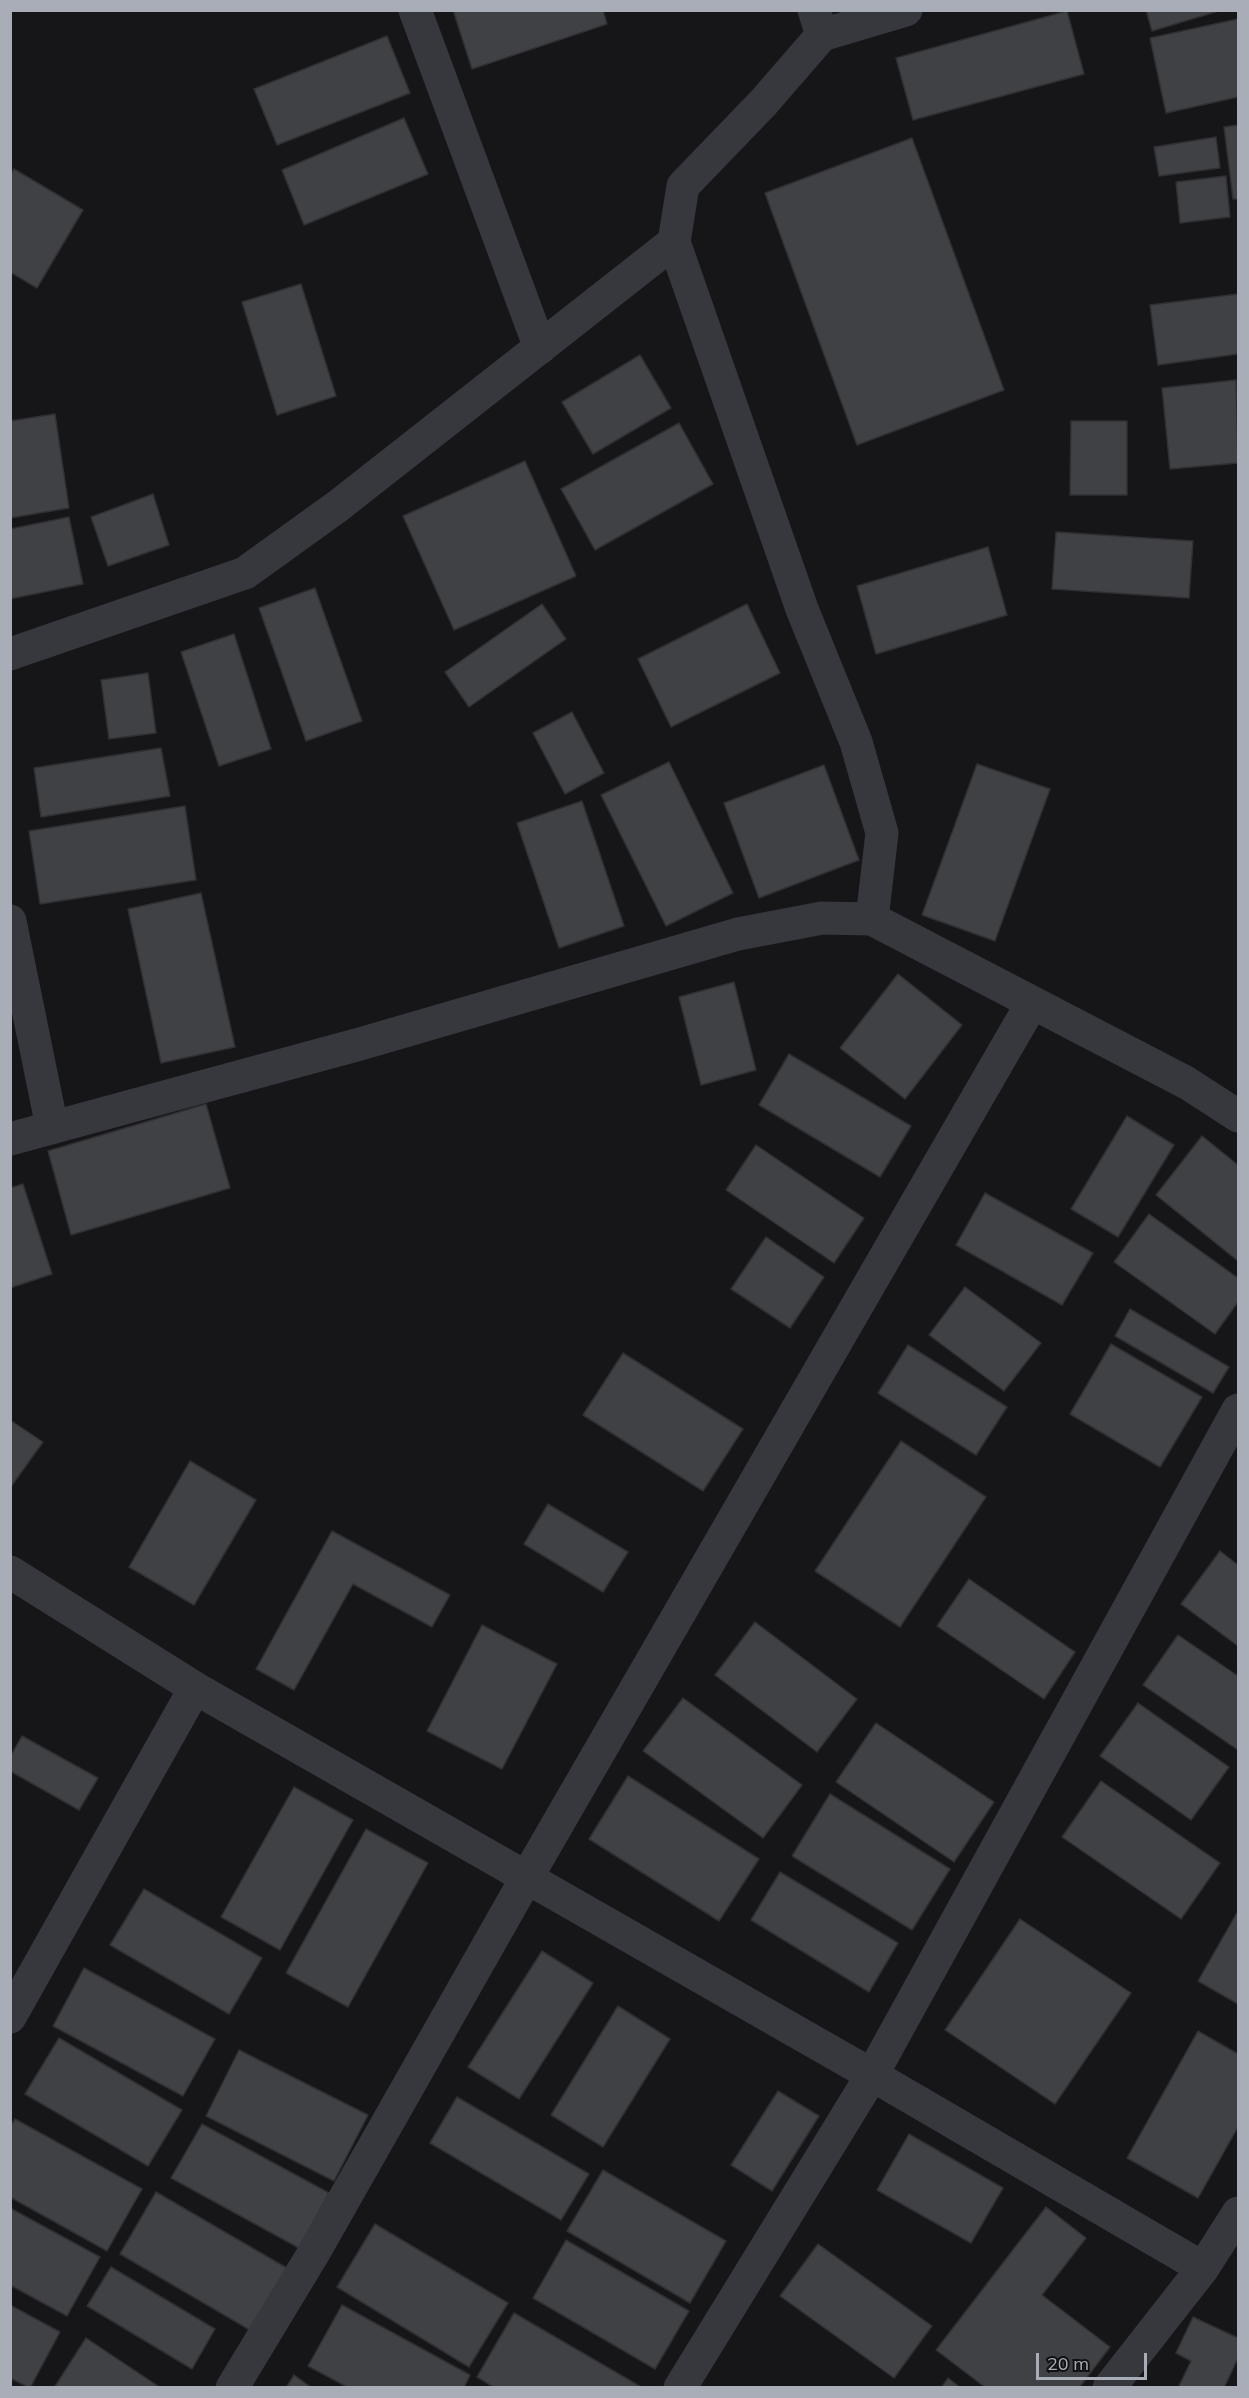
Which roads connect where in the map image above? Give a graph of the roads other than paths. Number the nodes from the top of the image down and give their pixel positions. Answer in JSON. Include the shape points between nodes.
{"nodes":[{"id":1,"x":415,"y":10,"type":"edge"},
{"id":2,"x":906,"y":10,"type":"edge"},
{"id":3,"x":818,"y":23,"type":"edge"},
{"id":4,"x":674,"y":242,"type":"junction"},
{"id":5,"x":540,"y":348,"type":"junction"},
{"id":6,"x":10,"y":654,"type":"edge"},
{"id":7,"x":872,"y":919,"type":"junction"},
{"id":8,"x":10,"y":921,"type":"edge"},
{"id":9,"x":1032,"y":1003,"type":"junction"},
{"id":10,"x":1239,"y":1116,"type":"edge"},
{"id":11,"x":52,"y":1127,"type":"junction"},
{"id":12,"x":10,"y":1139,"type":"edge"},
{"id":13,"x":1239,"y":1410,"type":"edge"},
{"id":14,"x":10,"y":1572,"type":"edge"},
{"id":15,"x":195,"y":1688,"type":"junction"},
{"id":16,"x":527,"y":1876,"type":"junction"},
{"id":17,"x":10,"y":2017,"type":"edge"},
{"id":18,"x":872,"y":2075,"type":"junction"},
{"id":19,"x":1239,"y":2213,"type":"edge"},
{"id":20,"x":1203,"y":2268,"type":"junction"},
{"id":21,"x":232,"y":2388,"type":"edge"},
{"id":22,"x":680,"y":2388,"type":"edge"},
{"id":23,"x":1109,"y":2388,"type":"edge"}],
"edges":[{"from":1,"to":5,"type":"street"},
{"from":2,"to":3,"type":"street"},
{"from":3,"to":4,"type":"street","via":[[763,103],[683,186]]},
{"from":4,"to":5,"type":"street"},
{"from":4,"to":7,"type":"street","via":[[802,609],[856,742],[882,833]]},
{"from":5,"to":6,"type":"street","via":[[338,506],[245,573]]},
{"from":7,"to":9,"type":"street"},
{"from":7,"to":11,"type":"street","via":[[822,918],[738,934],[360,1044]]},
{"from":8,"to":11,"type":"street"},
{"from":9,"to":10,"type":"street","via":[[1187,1083]]},
{"from":9,"to":16,"type":"street"},
{"from":11,"to":12,"type":"street"},
{"from":13,"to":18,"type":"street"},
{"from":14,"to":15,"type":"street"},
{"from":15,"to":16,"type":"street"},
{"from":15,"to":17,"type":"street"},
{"from":16,"to":18,"type":"street"},
{"from":16,"to":21,"type":"street"},
{"from":18,"to":20,"type":"street"},
{"from":18,"to":22,"type":"street"},
{"from":19,"to":20,"type":"street"},
{"from":20,"to":23,"type":"street"}]}
